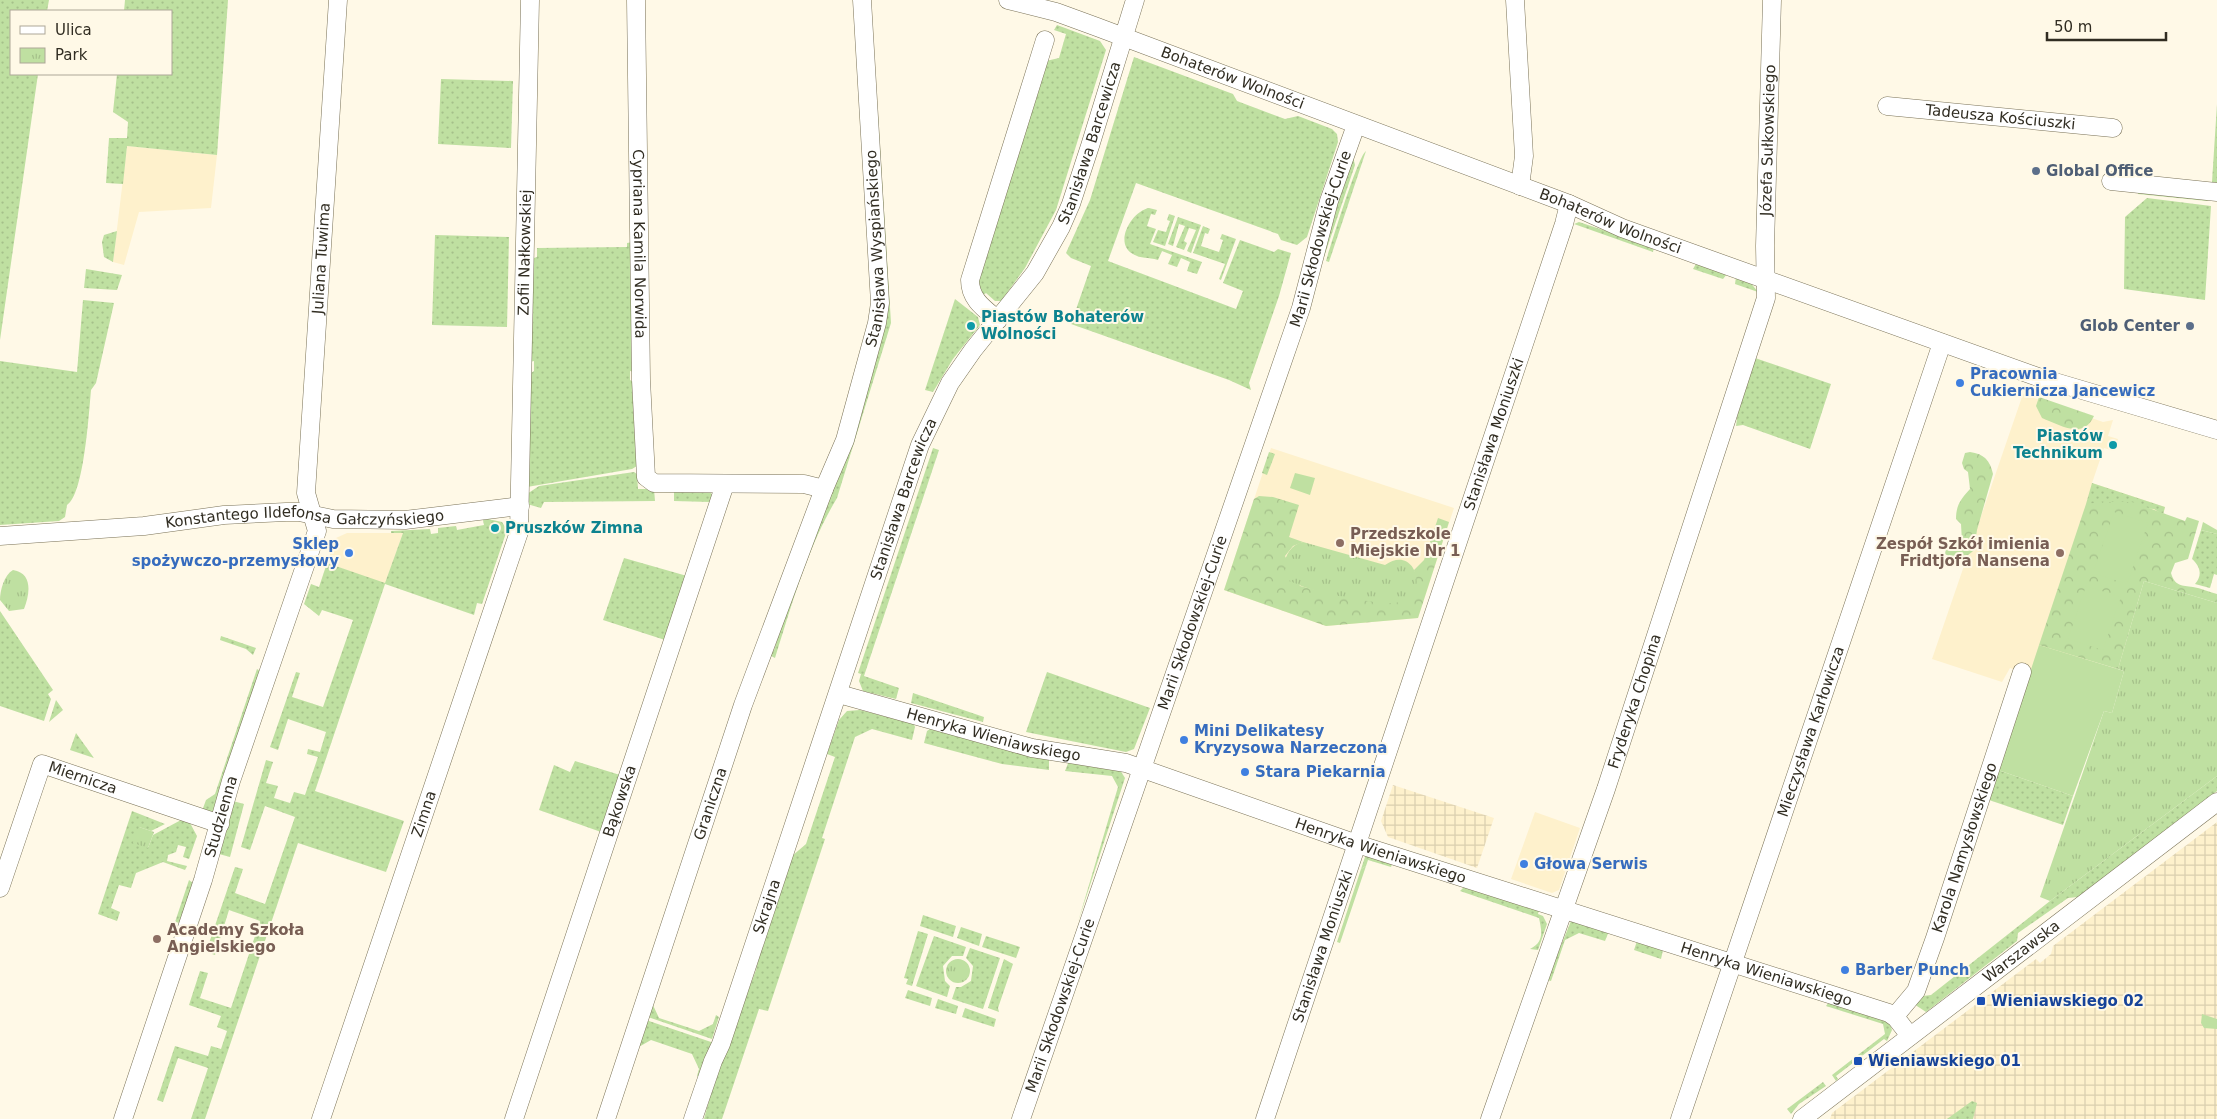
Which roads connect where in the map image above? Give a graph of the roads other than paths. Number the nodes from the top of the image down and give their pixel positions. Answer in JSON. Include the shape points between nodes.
{"nodes":[{"id":1,"x":338,"y":0,"type":"edge"},
{"id":2,"x":530,"y":0,"type":"edge"},
{"id":3,"x":636,"y":0,"type":"edge"},
{"id":4,"x":862,"y":0,"type":"edge"},
{"id":5,"x":1008,"y":0,"type":"edge"},
{"id":6,"x":1135,"y":0,"type":"edge"},
{"id":7,"x":1515,"y":0,"type":"edge"},
{"id":8,"x":1772,"y":0,"type":"edge"},
{"id":9,"x":1124,"y":37,"type":"junction"},
{"id":10,"x":1045,"y":40,"type":"dead end"},
{"id":11,"x":1887,"y":106,"type":"dead end"},
{"id":12,"x":1356,"y":125,"type":"junction"},
{"id":13,"x":2113,"y":128,"type":"dead end"},
{"id":14,"x":2111,"y":181,"type":"dead end"},
{"id":15,"x":1520,"y":186,"type":"junction"},
{"id":16,"x":2217,"y":192,"type":"edge"},
{"id":17,"x":1569,"y":204,"type":"junction"},
{"id":18,"x":1766,"y":280,"type":"junction"},
{"id":19,"x":998,"y":320,"type":"junction"},
{"id":20,"x":1942,"y":344,"type":"junction"},
{"id":21,"x":2217,"y":430,"type":"edge"},
{"id":22,"x":725,"y":484,"type":"junction"},
{"id":23,"x":824,"y":490,"type":"junction"},
{"id":24,"x":520,"y":506,"type":"junction"},
{"id":25,"x":314,"y":516,"type":"junction"},
{"id":26,"x":0,"y":536,"type":"edge"},
{"id":27,"x":2022,"y":672,"type":"dead end"},
{"id":28,"x":838,"y":694,"type":"junction"},
{"id":29,"x":1140,"y":768,"type":"junction"},
{"id":30,"x":2217,"y":802,"type":"edge"},
{"id":31,"x":220,"y":824,"type":"junction"},
{"id":32,"x":1356,"y":844,"type":"junction"},
{"id":33,"x":0,"y":888,"type":"edge"},
{"id":34,"x":1563,"y":910,"type":"junction"},
{"id":35,"x":1732,"y":964,"type":"junction"},
{"id":36,"x":1895,"y":1016,"type":"junction"},
{"id":37,"x":1910,"y":1036,"type":"junction"},
{"id":38,"x":123,"y":1119,"type":"edge"},
{"id":39,"x":321,"y":1119,"type":"edge"},
{"id":40,"x":514,"y":1119,"type":"edge"},
{"id":41,"x":606,"y":1119,"type":"edge"},
{"id":42,"x":693,"y":1119,"type":"edge"},
{"id":43,"x":1021,"y":1119,"type":"edge"},
{"id":44,"x":1265,"y":1119,"type":"edge"},
{"id":45,"x":1490,"y":1119,"type":"edge"},
{"id":46,"x":1680,"y":1119,"type":"edge"},
{"id":47,"x":1802,"y":1119,"type":"edge"}],
"edges":[{"from":1,"to":25,"type":"street","name":"Juliana Tuwima","via":[[306,493]]},
{"from":2,"to":24,"type":"street","name":"Zofii Nałkowskiej"},
{"from":3,"to":22,"type":"street","name":"Cypriana Kamila Norwida","via":[[646,477],[654,483]]},
{"from":4,"to":23,"type":"street","name":"Stanisława Wyspiańskiego","via":[[880,303],[845,440]]},
{"from":5,"to":9,"type":"street","name":"Bohaterów Wolności","via":[[1056,12]]},
{"from":6,"to":9,"type":"street","name":"Stanisława Barcewicza"},
{"from":7,"to":15,"type":"street","via":[[1524,156]]},
{"from":8,"to":18,"type":"street","name":"Józefa Sułkowskiego"},
{"from":9,"to":12,"type":"street","name":"Bohaterów Wolności"},
{"from":9,"to":19,"type":"street","name":"Stanisława Barcewicza","via":[[1064,219],[1034,273]]},
{"from":10,"to":19,"type":"street","via":[[970,280],[975,300]]},
{"from":11,"to":13,"type":"street","name":"Tadeusza Kościuszki"},
{"from":12,"to":15,"type":"street","name":"Bohaterów Wolności"},
{"from":12,"to":29,"type":"street","name":"Marii Skłodowskiej-Curie","via":[[1329,201],[1301,308]]},
{"from":14,"to":16,"type":"street"},
{"from":15,"to":17,"type":"street","name":"Bohaterów Wolności"},
{"from":17,"to":18,"type":"street","name":"Bohaterów Wolności","via":[[1622,228]]},
{"from":17,"to":32,"type":"street","name":"Stanisława Moniuszki"},
{"from":18,"to":20,"type":"street","name":"Bohaterów Wolności"},
{"from":18,"to":34,"type":"street","name":"Fryderyka Chopina","via":[[1766,298],[1678,573]]},
{"from":19,"to":28,"type":"street","name":"Stanisława Barcewicza","via":[[959,369],[930,423]]},
{"from":20,"to":21,"type":"street","name":"Bohaterów Wolności","via":[[2045,380]]},
{"from":20,"to":35,"type":"street","name":"Mieczysława Karłowicza"},
{"from":22,"to":23,"type":"street","via":[[804,484]]},
{"from":22,"to":40,"type":"street","name":"Bąkowska"},
{"from":23,"to":41,"type":"street","name":"Graniczna","via":[[743,705]]},
{"from":24,"to":25,"type":"street","name":"Konstantego Ildefonsa Gałczyńskiego","via":[[405,520],[333,520]]},
{"from":24,"to":39,"type":"street","name":"Zimna","via":[[519,536]]},
{"from":25,"to":26,"type":"street","name":"Konstantego Ildefonsa Gałczyńskiego","via":[[299,512],[224,515],[144,526]]},
{"from":25,"to":31,"type":"street","name":"Studzienna","via":[[316,534],[231,781]]},
{"from":27,"to":36,"type":"street","name":"Karola Namysłowskiego","via":[[1936,938],[1916,991]]},
{"from":28,"to":29,"type":"street","name":"Henryka Wieniawskiego","via":[[1032,748]]},
{"from":28,"to":42,"type":"street","name":"Skrajna"},
{"from":29,"to":32,"type":"street","name":"Henryka Wieniawskiego"},
{"from":29,"to":43,"type":"street","name":"Marii Skłodowskiej-Curie"},
{"from":30,"to":37,"type":"street","name":"Warszawska"},
{"from":31,"to":33,"type":"street","name":"Miernicza","via":[[42,764]]},
{"from":31,"to":38,"type":"street","name":"Studzienna"},
{"from":32,"to":34,"type":"street","name":"Henryka Wieniawskiego"},
{"from":32,"to":44,"type":"street","name":"Stanisława Moniuszki"},
{"from":34,"to":35,"type":"street","name":"Henryka Wieniawskiego"},
{"from":34,"to":45,"type":"street","name":"Fryderyka Chopina"},
{"from":35,"to":36,"type":"street","name":"Henryka Wieniawskiego"},
{"from":35,"to":46,"type":"street","name":"Mieczysława Karłowicza"},
{"from":36,"to":37,"type":"street"},
{"from":37,"to":47,"type":"street","name":"Warszawska"}]}
